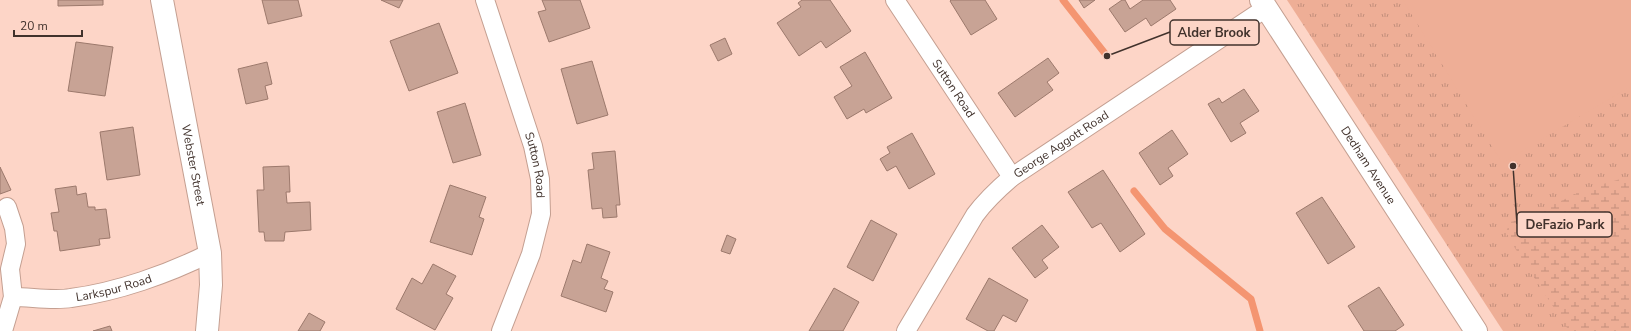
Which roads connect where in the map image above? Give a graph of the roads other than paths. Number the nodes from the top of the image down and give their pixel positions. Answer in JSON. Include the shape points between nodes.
{"nodes":[{"id":1,"x":162,"y":0,"type":"edge"},
{"id":2,"x":486,"y":0,"type":"edge"},
{"id":3,"x":895,"y":0,"type":"edge"},
{"id":4,"x":1264,"y":4,"type":"edge"},
{"id":5,"x":1012,"y":177,"type":"junction"},
{"id":6,"x":8,"y":207,"type":"dead end"},
{"id":7,"x":210,"y":253,"type":"junction"},
{"id":8,"x":12,"y":297,"type":"junction"},
{"id":9,"x":3,"y":331,"type":"edge"},
{"id":10,"x":207,"y":331,"type":"edge"},
{"id":11,"x":501,"y":331,"type":"edge"},
{"id":12,"x":906,"y":331,"type":"edge"},
{"id":13,"x":1476,"y":331,"type":"edge"}],
"edges":[{"from":1,"to":7,"type":"main road","name":"Webster Street"},
{"from":2,"to":11,"type":"street","name":"Sutton Road","via":[[533,146],[540,179],[541,214],[531,254]]},
{"from":3,"to":5,"type":"street","name":"Sutton Road"},
{"from":4,"to":5,"type":"street","name":"George Aggott Road"},
{"from":4,"to":13,"type":"main road","name":"Dedham Avenue"},
{"from":5,"to":12,"type":"street","name":"George Aggott Road","via":[[975,215]]},
{"from":6,"to":8,"type":"street","via":[[16,244],[10,269]]},
{"from":7,"to":8,"type":"street","name":"Larkspur Road","via":[[177,269],[70,298]]},
{"from":7,"to":10,"type":"main road","name":"Webster Street","via":[[211,285]]},
{"from":8,"to":9,"type":"street"}]}
